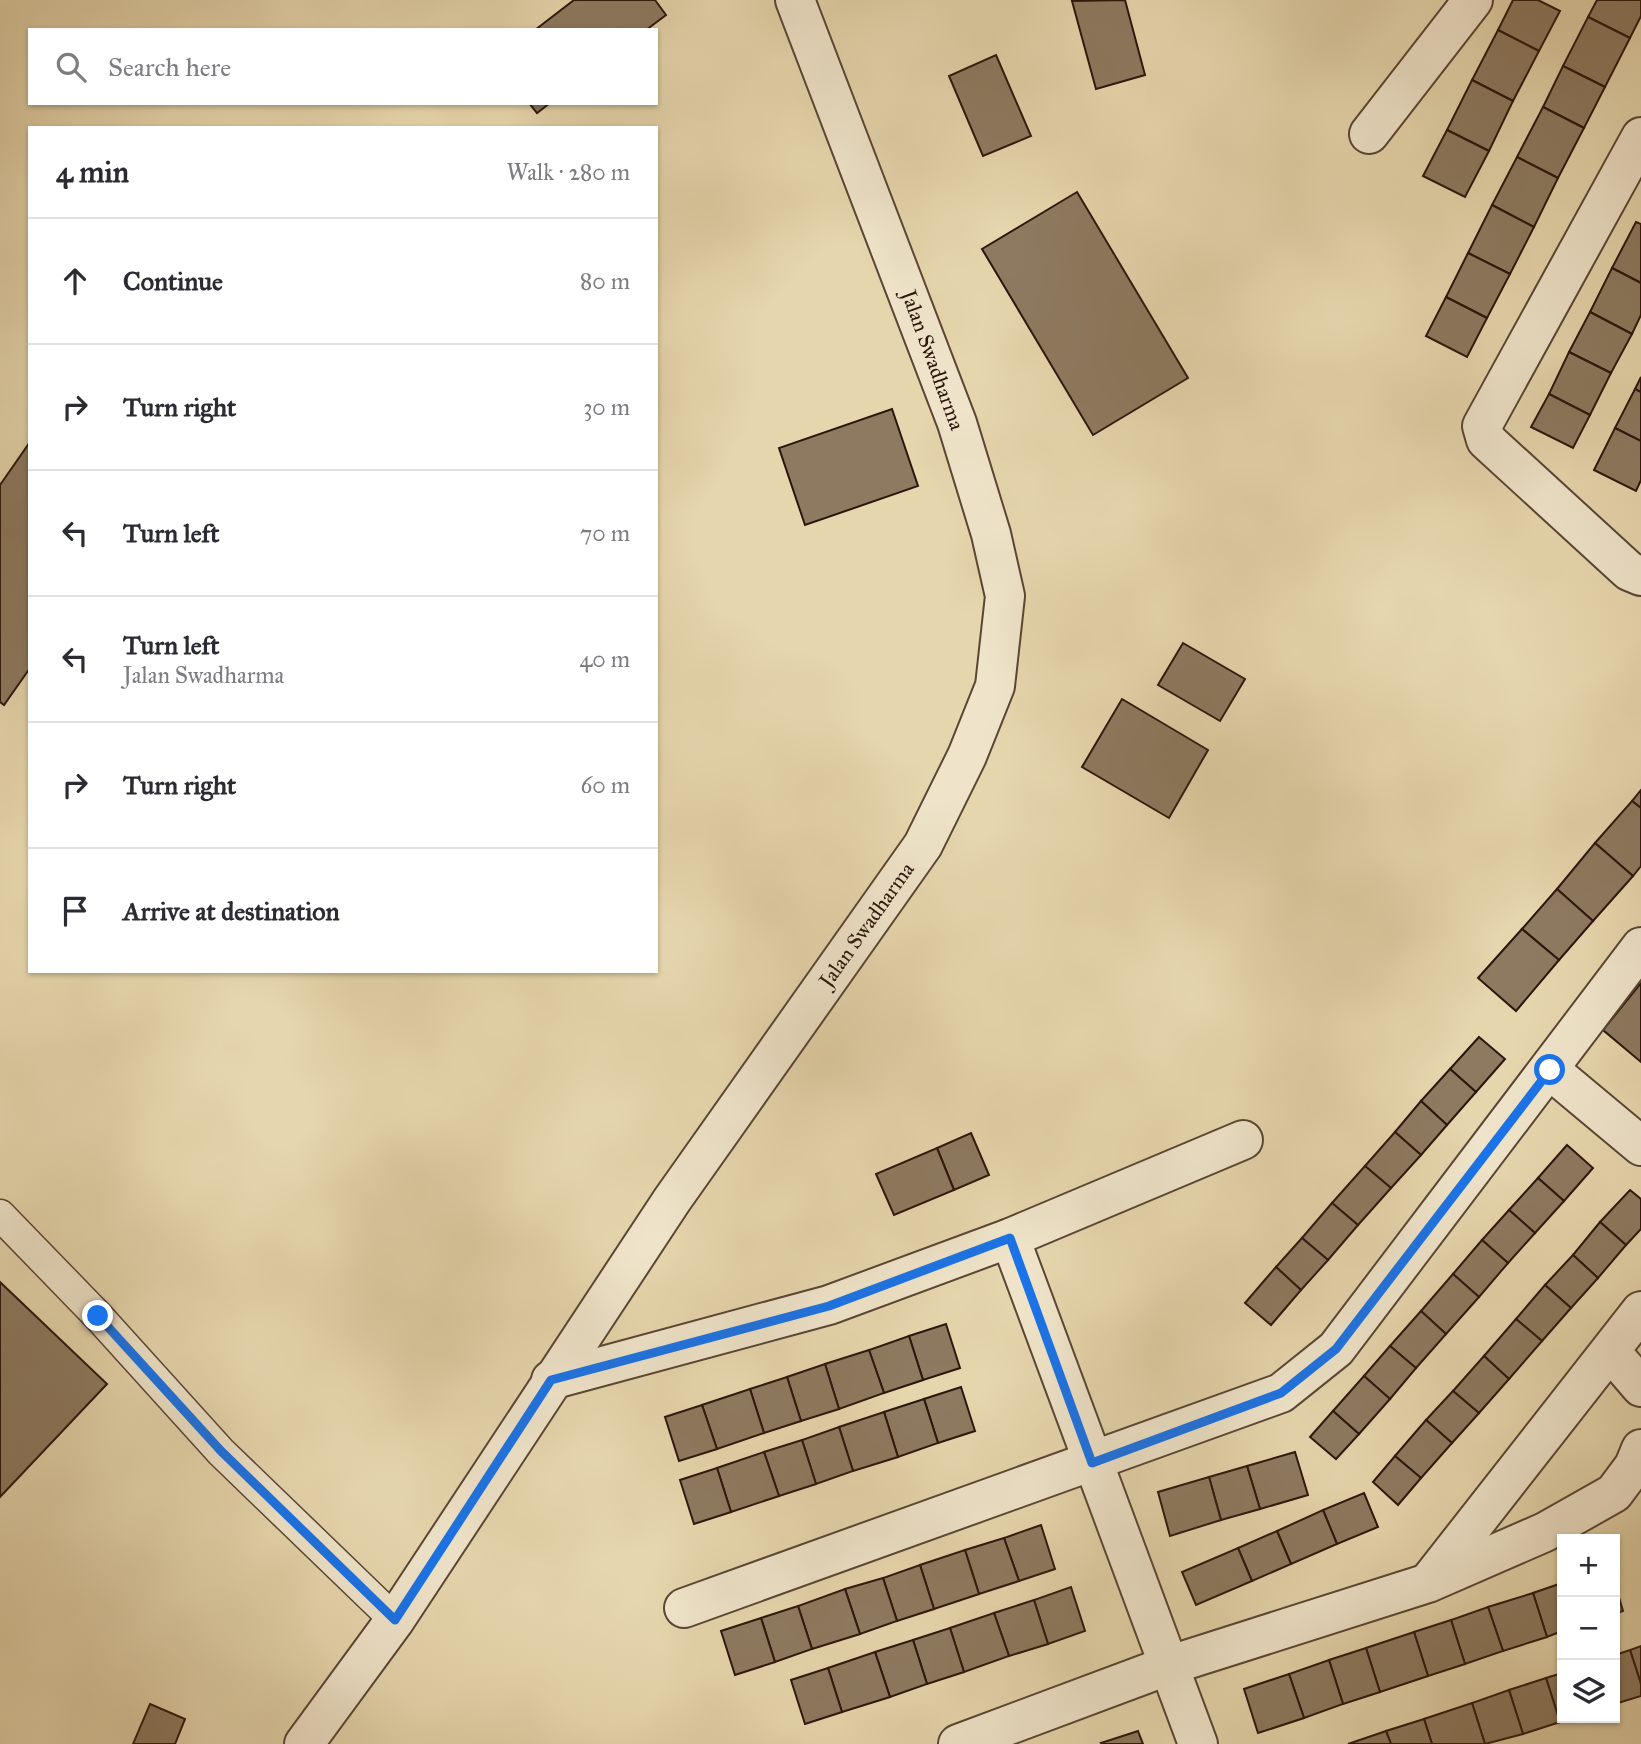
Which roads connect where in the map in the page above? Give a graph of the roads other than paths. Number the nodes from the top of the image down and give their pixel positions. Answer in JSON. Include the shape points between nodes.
{"nodes":[{"id":1,"x":795,"y":0,"type":"edge"},
{"id":2,"x":1473,"y":0,"type":"edge"},
{"id":3,"x":1369,"y":134,"type":"dead end"},
{"id":4,"x":1641,"y":137,"type":"edge"},
{"id":5,"x":1641,"y":576,"type":"edge"},
{"id":6,"x":1641,"y":947,"type":"edge"},
{"id":7,"x":1550,"y":1070,"type":"junction"},
{"id":8,"x":1243,"y":1140,"type":"dead end"},
{"id":9,"x":1641,"y":1146,"type":"edge"},
{"id":10,"x":0,"y":1216,"type":"edge"},
{"id":11,"x":1010,"y":1238,"type":"junction"},
{"id":12,"x":1641,"y":1311,"type":"edge"},
{"id":13,"x":1611,"y":1352,"type":"junction"},
{"id":14,"x":551,"y":1380,"type":"junction"},
{"id":15,"x":1641,"y":1387,"type":"edge"},
{"id":16,"x":1641,"y":1449,"type":"edge"},
{"id":17,"x":1092,"y":1463,"type":"junction"},
{"id":18,"x":1428,"y":1583,"type":"junction"},
{"id":19,"x":684,"y":1608,"type":"dead end"},
{"id":20,"x":395,"y":1620,"type":"junction"},
{"id":21,"x":1167,"y":1666,"type":"junction"},
{"id":22,"x":304,"y":1744,"type":"edge"},
{"id":23,"x":958,"y":1744,"type":"edge"},
{"id":24,"x":1198,"y":1744,"type":"edge"}],
"edges":[{"from":1,"to":14,"type":"street","name":"Jalan Swadharma","via":[[957,423],[991,534],[1005,596],[995,686],[923,845]]},
{"from":2,"to":3,"type":"street"},
{"from":4,"to":5,"type":"street","via":[[1482,426],[1486,440],[1629,572]]},
{"from":6,"to":7,"type":"street"},
{"from":7,"to":9,"type":"street"},
{"from":7,"to":17,"type":"street","via":[[1336,1349],[1281,1393]]},
{"from":8,"to":11,"type":"street"},
{"from":10,"to":20,"type":"lane","via":[[221,1451]]},
{"from":11,"to":14,"type":"street","via":[[829,1306]]},
{"from":11,"to":17,"type":"street"},
{"from":12,"to":13,"type":"street"},
{"from":13,"to":15,"type":"street"},
{"from":13,"to":18,"type":"street"},
{"from":14,"to":20,"type":"street","name":"Jalan Swadharma"},
{"from":16,"to":18,"type":"street","via":[[1614,1493],[1545,1532]]},
{"from":17,"to":19,"type":"street"},
{"from":17,"to":21,"type":"street"},
{"from":18,"to":21,"type":"street"},
{"from":20,"to":22,"type":"street","name":"Jalan Swadharma"},
{"from":21,"to":23,"type":"street"},
{"from":21,"to":24,"type":"street"}]}
